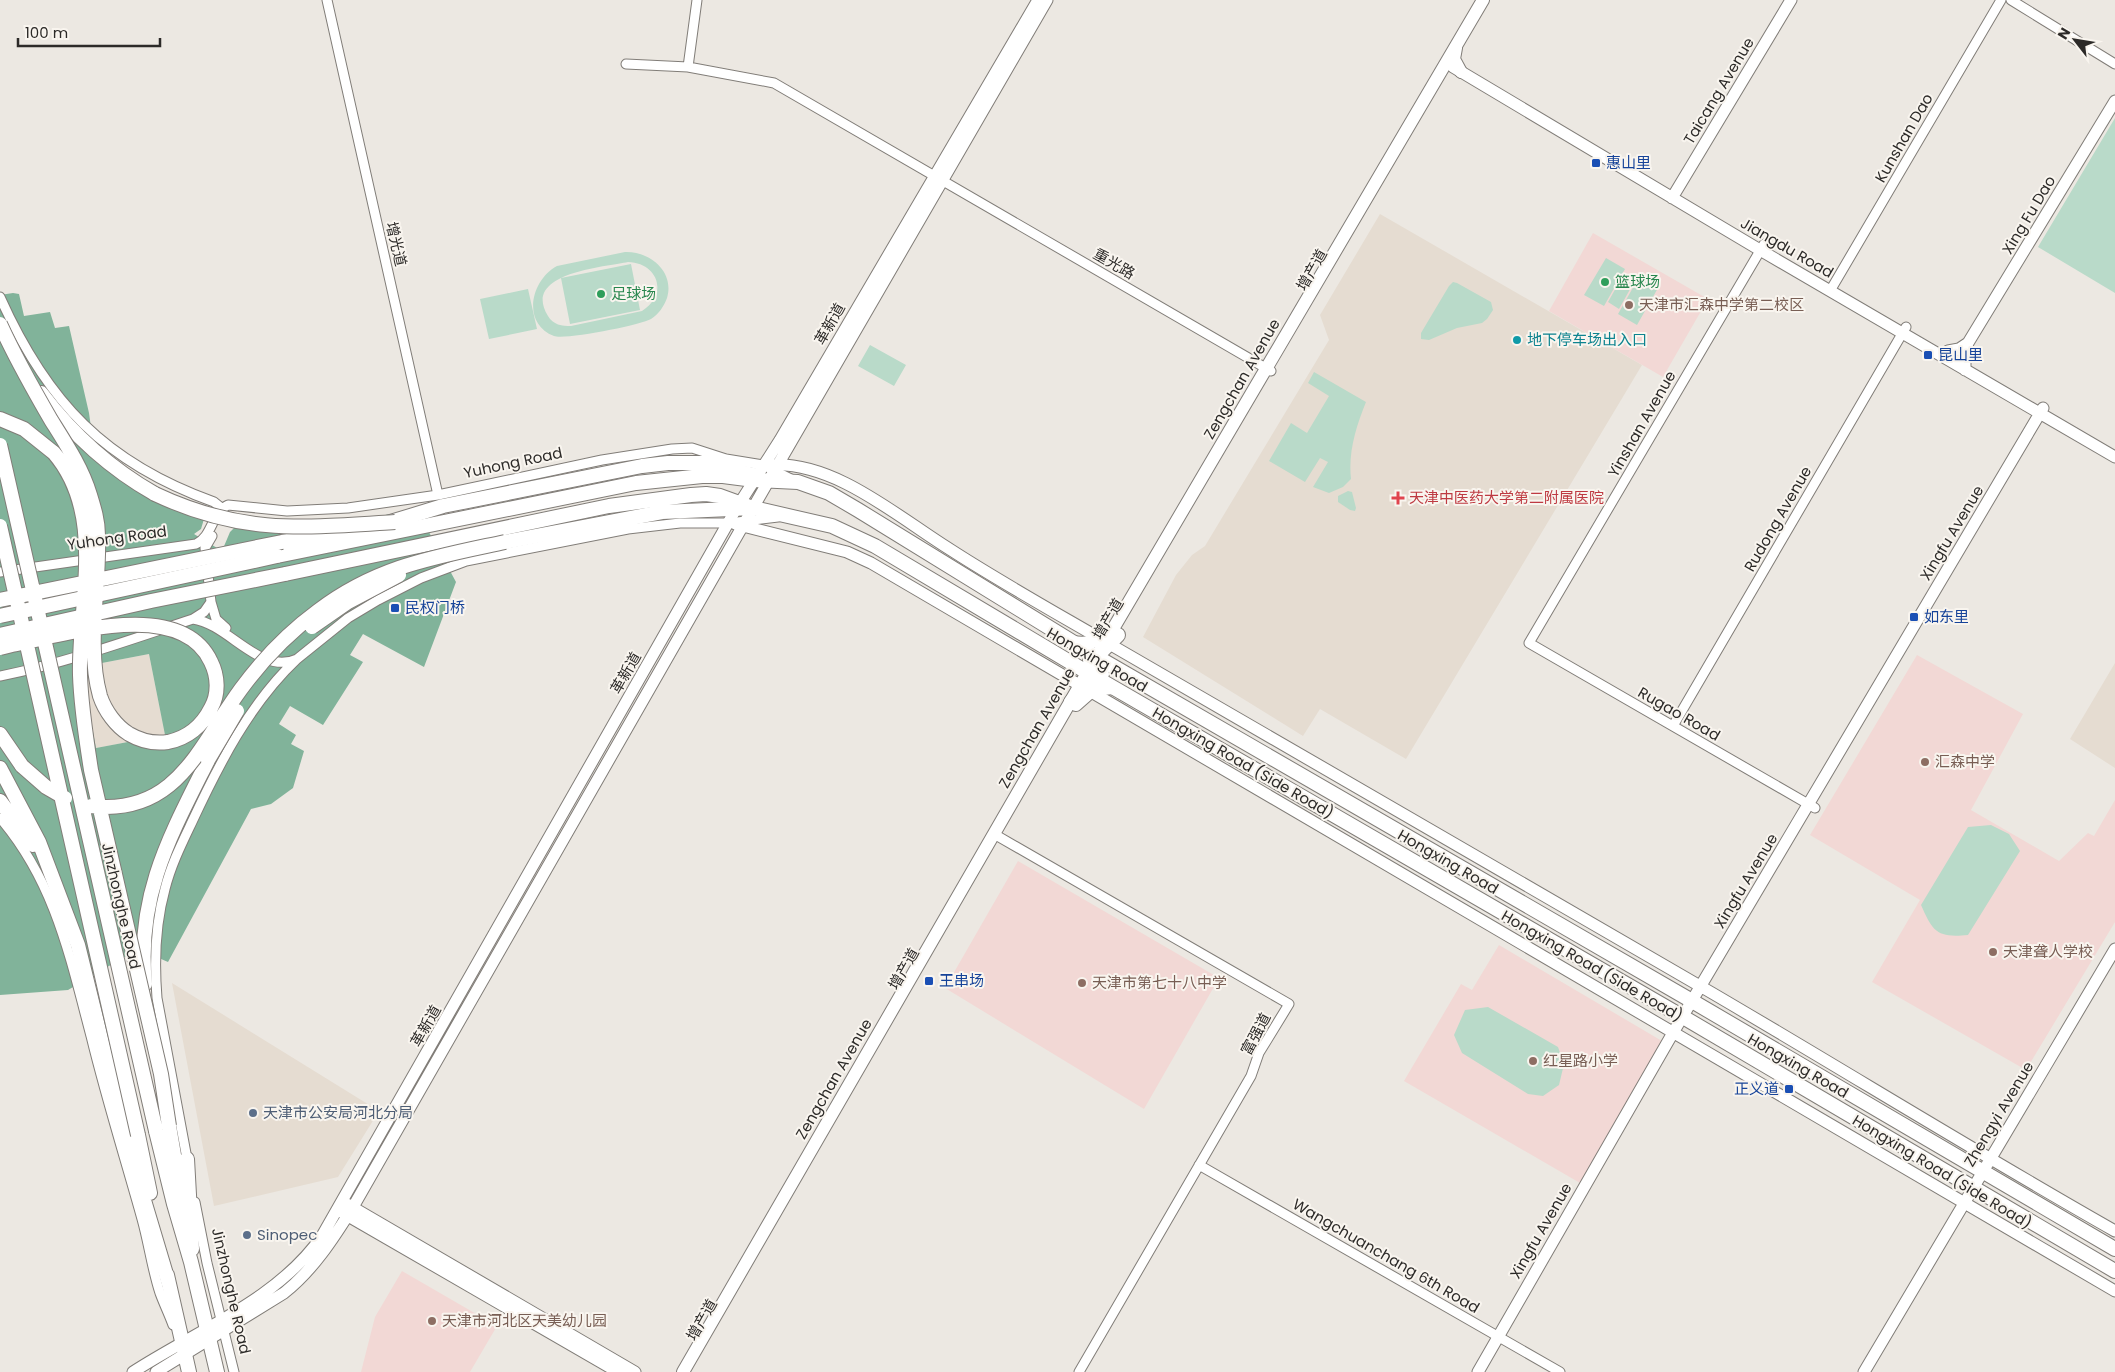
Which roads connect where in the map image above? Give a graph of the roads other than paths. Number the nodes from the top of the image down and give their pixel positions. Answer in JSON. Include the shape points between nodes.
{"nodes":[{"id":1,"x":327,"y":0,"type":"edge"},
{"id":2,"x":697,"y":0,"type":"edge"},
{"id":3,"x":1038,"y":0,"type":"edge"},
{"id":4,"x":1047,"y":0,"type":"edge"},
{"id":5,"x":1483,"y":0,"type":"edge"},
{"id":6,"x":1489,"y":0,"type":"edge"},
{"id":7,"x":1791,"y":0,"type":"edge"},
{"id":8,"x":2001,"y":0,"type":"edge"},
{"id":9,"x":2011,"y":0,"type":"edge"},
{"id":10,"x":1461,"y":42,"type":"junction"},
{"id":11,"x":1454,"y":63,"type":"junction"},
{"id":12,"x":626,"y":64,"type":"dead end"},
{"id":13,"x":2115,"y":64,"type":"edge"},
{"id":14,"x":688,"y":67,"type":"junction"},
{"id":15,"x":2115,"y":101,"type":"edge"},
{"id":16,"x":938,"y":177,"type":"junction"},
{"id":17,"x":1674,"y":195,"type":"junction"},
{"id":18,"x":1762,"y":247,"type":"junction"},
{"id":19,"x":1832,"y":288,"type":"junction"},
{"id":20,"x":0,"y":297,"type":"edge"},
{"id":21,"x":0,"y":324,"type":"edge"},
{"id":22,"x":1905,"y":330,"type":"junction"},
{"id":23,"x":1968,"y":343,"type":"junction"},
{"id":24,"x":1948,"y":351,"type":"junction"},
{"id":25,"x":1965,"y":365,"type":"junction"},
{"id":26,"x":1269,"y":370,"type":"junction"},
{"id":27,"x":25,"y":372,"type":"junction"},
{"id":28,"x":2040,"y":416,"type":"junction"},
{"id":29,"x":0,"y":419,"type":"edge"},
{"id":30,"x":0,"y":445,"type":"edge"},
{"id":31,"x":2115,"y":450,"type":"edge"},
{"id":32,"x":2115,"y":457,"type":"edge"},
{"id":33,"x":766,"y":472,"type":"junction"},
{"id":34,"x":438,"y":494,"type":"junction"},
{"id":35,"x":743,"y":506,"type":"junction"},
{"id":36,"x":224,"y":507,"type":"junction"},
{"id":37,"x":611,"y":513,"type":"junction"},
{"id":38,"x":791,"y":516,"type":"junction"},
{"id":39,"x":395,"y":522,"type":"junction"},
{"id":40,"x":729,"y":523,"type":"junction"},
{"id":41,"x":744,"y":523,"type":"junction"},
{"id":42,"x":0,"y":526,"type":"edge"},
{"id":43,"x":192,"y":545,"type":"junction"},
{"id":44,"x":205,"y":553,"type":"junction"},
{"id":45,"x":439,"y":557,"type":"junction"},
{"id":46,"x":0,"y":572,"type":"edge"},
{"id":47,"x":0,"y":600,"type":"edge"},
{"id":48,"x":211,"y":602,"type":"junction"},
{"id":49,"x":0,"y":616,"type":"edge"},
{"id":50,"x":193,"y":618,"type":"junction"},
{"id":51,"x":0,"y":635,"type":"edge"},
{"id":52,"x":1530,"y":643,"type":"joint"},
{"id":53,"x":0,"y":648,"type":"edge"},
{"id":54,"x":297,"y":659,"type":"junction"},
{"id":55,"x":271,"y":661,"type":"junction"},
{"id":56,"x":1100,"y":661,"type":"junction"},
{"id":57,"x":1122,"y":671,"type":"junction"},
{"id":58,"x":0,"y":676,"type":"edge"},
{"id":59,"x":272,"y":684,"type":"junction"},
{"id":60,"x":1074,"y":703,"type":"joint"},
{"id":61,"x":1673,"y":726,"type":"junction"},
{"id":62,"x":0,"y":734,"type":"edge"},
{"id":63,"x":0,"y":768,"type":"edge"},
{"id":64,"x":0,"y":801,"type":"edge"},
{"id":65,"x":1812,"y":807,"type":"junction"},
{"id":66,"x":0,"y":818,"type":"edge"},
{"id":67,"x":997,"y":836,"type":"junction"},
{"id":68,"x":60,"y":894,"type":"junction"},
{"id":69,"x":2115,"y":949,"type":"edge"},
{"id":70,"x":2115,"y":963,"type":"edge"},
{"id":71,"x":1704,"y":989,"type":"junction"},
{"id":72,"x":1695,"y":1003,"type":"junction"},
{"id":73,"x":1686,"y":1018,"type":"junction"},
{"id":74,"x":150,"y":1025,"type":"junction"},
{"id":75,"x":1677,"y":1033,"type":"junction"},
{"id":76,"x":163,"y":1128,"type":"junction"},
{"id":77,"x":132,"y":1137,"type":"junction"},
{"id":78,"x":187,"y":1159,"type":"junction"},
{"id":79,"x":1199,"y":1165,"type":"junction"},
{"id":80,"x":1989,"y":1167,"type":"junction"},
{"id":81,"x":1976,"y":1188,"type":"junction"},
{"id":82,"x":1967,"y":1205,"type":"junction"},
{"id":83,"x":345,"y":1209,"type":"junction"},
{"id":84,"x":2115,"y":1230,"type":"edge"},
{"id":85,"x":2115,"y":1249,"type":"edge"},
{"id":86,"x":191,"y":1262,"type":"junction"},
{"id":87,"x":2115,"y":1272,"type":"edge"},
{"id":88,"x":2115,"y":1291,"type":"edge"},
{"id":89,"x":221,"y":1319,"type":"junction"},
{"id":90,"x":224,"y":1331,"type":"junction"},
{"id":91,"x":208,"y":1335,"type":"junction"},
{"id":92,"x":1501,"y":1338,"type":"junction"},
{"id":93,"x":183,"y":1349,"type":"junction"},
{"id":94,"x":137,"y":1371,"type":"edge"},
{"id":95,"x":158,"y":1371,"type":"edge"},
{"id":96,"x":189,"y":1372,"type":"edge"},
{"id":97,"x":217,"y":1372,"type":"edge"},
{"id":98,"x":234,"y":1372,"type":"edge"},
{"id":99,"x":618,"y":1372,"type":"edge"},
{"id":100,"x":635,"y":1372,"type":"edge"},
{"id":101,"x":683,"y":1372,"type":"edge"},
{"id":102,"x":691,"y":1372,"type":"edge"},
{"id":103,"x":1079,"y":1372,"type":"edge"},
{"id":104,"x":1478,"y":1372,"type":"edge"},
{"id":105,"x":1486,"y":1372,"type":"edge"},
{"id":106,"x":1560,"y":1372,"type":"edge"},
{"id":107,"x":1864,"y":1372,"type":"edge"},
{"id":108,"x":1872,"y":1372,"type":"edge"}],
"edges":[{"from":1,"to":34,"type":"street","name":"增光道"},
{"from":2,"to":14,"type":"street"},
{"from":3,"to":16,"type":"street","name":"革新道"},
{"from":4,"to":16,"type":"street","name":"革新道"},
{"from":5,"to":10,"type":"main road","name":"Zengchan Avenue"},
{"from":6,"to":10,"type":"main road","name":"Zengchan Avenue"},
{"from":7,"to":17,"type":"street","name":"Taicang Avenue"},
{"from":8,"to":19,"type":"street","name":"Kunshan Dao"},
{"from":9,"to":13,"type":"street"},
{"from":10,"to":11,"type":"main road","name":"Zengchan Avenue"},
{"from":11,"to":17,"type":"street","name":"Jiangdu Road"},
{"from":11,"to":26,"type":"main road","name":"Zengchan Avenue"},
{"from":12,"to":14,"type":"street","name":"重光路"},
{"from":14,"to":16,"type":"street","name":"重光路","via":[[774,83]]},
{"from":15,"to":23,"type":"street","name":"Xing Fu Dao"},
{"from":16,"to":26,"type":"street","name":"重光路"},
{"from":16,"to":33,"type":"street","name":"革新道"},
{"from":17,"to":18,"type":"street","name":"Jiangdu Road"},
{"from":18,"to":19,"type":"street","name":"Jiangdu Road"},
{"from":18,"to":52,"type":"street","name":"Yinshan Avenue"},
{"from":19,"to":22,"type":"street","name":"Jiangdu Road"},
{"from":20,"to":36,"type":"street","name":"Yuhong Road","via":[[45,380],[82,424],[111,449],[161,480]]},
{"from":21,"to":27,"type":"main road","bridge":true},
{"from":22,"to":24,"type":"street","name":"Jiangdu Road"},
{"from":22,"to":25,"type":"street","name":"Jiangdu Road"},
{"from":22,"to":61,"type":"street","name":"Rudong Avenue"},
{"from":23,"to":24,"type":"street"},
{"from":23,"to":25,"type":"street","name":"Xing Fu Dao"},
{"from":24,"to":25,"type":"street","name":"Jiangdu Road"},
{"from":25,"to":28,"type":"street","name":"Jiangdu Road","via":[[2029,403]]},
{"from":26,"to":56,"type":"main road","name":"增产道"},
{"from":27,"to":39,"type":"main road","bridge":true,"via":[[64,423],[94,452],[132,481],[177,504],[217,518],[271,527]]},
{"from":27,"to":53,"type":"main road","bridge":true,"via":[[77,463],[95,512],[98,536],[98,572],[96,629],[95,638],[96,660],[105,708],[126,732],[146,741],[162,743],[177,740],[195,730],[207,716],[215,697],[216,675],[202,647],[186,635],[161,627],[101,628],[92,630],[74,633],[66,635],[48,638]]},
{"from":28,"to":31,"type":"street","name":"Jiangdu Road"},
{"from":28,"to":32,"type":"street","name":"Jiangdu Road"},
{"from":28,"to":65,"type":"street","name":"Xingfu Avenue"},
{"from":29,"to":74,"type":"main road","bridge":true,"via":[[24,429],[54,454],[71,478],[84,513],[80,676],[86,739]]},
{"from":30,"to":76,"type":"main road","name":"Jinzhonghe Road","bridge":true},
{"from":33,"to":34,"type":"street","name":"Yuhong Road","via":[[692,448],[672,449]]},
{"from":33,"to":35,"type":"street","name":"革新道"},
{"from":33,"to":39,"type":"main road","via":[[736,471],[718,463],[701,462],[642,466],[443,506]]},
{"from":33,"to":49,"type":"main road","bridge":true,"via":[[651,480]]},
{"from":33,"to":56,"type":"main road","name":"Hongxing Road","via":[[830,493]]},
{"from":33,"to":56,"type":"street","name":"Hongxing Road (Side Road)","via":[[796,466],[856,490],[951,550]]},
{"from":34,"to":36,"type":"street","name":"Yuhong Road","via":[[325,511]]},
{"from":35,"to":37,"type":"main road","via":[[706,494]]},
{"from":35,"to":38,"type":"main road","name":"Hongxing Road"},
{"from":35,"to":40,"type":"street","name":"革新道"},
{"from":35,"to":41,"type":"street","name":"革新道"},
{"from":36,"to":43,"type":"street","via":[[204,538]]},
{"from":36,"to":44,"type":"street","via":[[206,544]]},
{"from":37,"to":45,"type":"main road","bridge":true},
{"from":37,"to":51,"type":"main road","bridge":true,"via":[[151,601]]},
{"from":38,"to":41,"type":"street"},
{"from":38,"to":56,"type":"main road","name":"Hongxing Road","via":[[832,526],[859,538],[1062,658]]},
{"from":39,"to":47,"type":"main road","bridge":true},
{"from":40,"to":41,"type":"street","name":"Hongxing Road (Side Road)"},
{"from":40,"to":54,"type":"street","via":[[680,523],[628,529],[466,562],[421,578],[378,600],[348,618]]},
{"from":40,"to":83,"type":"street","name":"革新道"},
{"from":41,"to":56,"type":"street","name":"Hongxing Road (Side Road)","via":[[860,557]]},
{"from":41,"to":83,"type":"street","name":"革新道"},
{"from":42,"to":77,"type":"main road","bridge":true},
{"from":43,"to":44,"type":"street"},
{"from":43,"to":46,"type":"street","name":"Yuhong Road"},
{"from":44,"to":48,"type":"street"},
{"from":45,"to":62,"type":"main road","bridge":true,"via":[[410,563],[369,579],[298,626],[252,675],[183,774],[145,800],[106,807],[86,805],[62,796],[46,788],[26,771]]},
{"from":45,"to":74,"type":"main road","bridge":true,"via":[[381,584],[317,622],[263,673],[244,699],[208,760],[172,833],[150,891],[143,962]]},
{"from":48,"to":50,"type":"street","via":[[204,612]]},
{"from":48,"to":55,"type":"street","via":[[220,623]]},
{"from":50,"to":55,"type":"street","via":[[215,626]]},
{"from":50,"to":58,"type":"street","via":[[99,651]]},
{"from":52,"to":61,"type":"street","name":"Rugao Road"},
{"from":54,"to":55,"type":"street","via":[[283,664]]},
{"from":54,"to":59,"type":"street"},
{"from":55,"to":59,"type":"street","via":[[274,668]]},
{"from":56,"to":57,"type":"main road"},
{"from":56,"to":57,"type":"main road","via":[[1114,658]]},
{"from":56,"to":60,"type":"main road"},
{"from":56,"to":71,"type":"street","name":"Hongxing Road (Side Road)"},
{"from":56,"to":73,"type":"main road","name":"Hongxing Road","via":[[1113,688]]},
{"from":56,"to":75,"type":"street","name":"Hongxing Road (Side Road)"},
{"from":57,"to":72,"type":"main road","name":"Hongxing Road"},
{"from":59,"to":78,"type":"street","name":"Jinzhonghe Road","via":[[226,756],[175,858],[158,917],[156,998]]},
{"from":60,"to":67,"type":"main road","name":"Zengchan Avenue"},
{"from":61,"to":65,"type":"street","name":"Rugao Road"},
{"from":63,"to":68,"type":"main road","via":[[39,842]]},
{"from":64,"to":68,"type":"main road","via":[[33,845]]},
{"from":65,"to":71,"type":"street","name":"Xingfu Avenue"},
{"from":66,"to":93,"type":"street","via":[[37,870],[61,928],[160,1292]]},
{"from":67,"to":79,"type":"street","name":"富强道","via":[[1289,1004]]},
{"from":67,"to":101,"type":"main road","name":"Zengchan Avenue"},
{"from":67,"to":102,"type":"main road","name":"增产道"},
{"from":68,"to":77,"type":"main road","via":[[78,945]]},
{"from":69,"to":80,"type":"street","name":"Zhengyi Avenue"},
{"from":70,"to":80,"type":"street","name":"Zhengyi Avenue"},
{"from":71,"to":72,"type":"street","name":"Xingfu Avenue"},
{"from":71,"to":80,"type":"street","name":"Hongxing Road (Side Road)"},
{"from":72,"to":73,"type":"street","name":"Xingfu Avenue"},
{"from":72,"to":80,"type":"main road","name":"Hongxing Road"},
{"from":73,"to":75,"type":"street","name":"Xingfu Avenue"},
{"from":73,"to":81,"type":"main road","name":"Hongxing Road"},
{"from":74,"to":76,"type":"main road","bridge":true,"via":[[161,1074]]},
{"from":75,"to":82,"type":"street","name":"Hongxing Road (Side Road)"},
{"from":75,"to":92,"type":"street","name":"Xingfu Avenue"},
{"from":76,"to":86,"type":"main road","name":"Jinzhonghe Road","via":[[174,1204]]},
{"from":77,"to":93,"type":"main road"},
{"from":78,"to":86,"type":"main road"},
{"from":78,"to":89,"type":"street","name":"Jinzhonghe Road"},
{"from":79,"to":92,"type":"street","name":"Wangchuanchang 6th Road"},
{"from":79,"to":103,"type":"street","name":"富强道"},
{"from":80,"to":81,"type":"street","name":"Zhengyi Avenue"},
{"from":80,"to":84,"type":"street","name":"Hongxing Road (Side Road)"},
{"from":80,"to":85,"type":"main road","name":"Hongxing Road"},
{"from":81,"to":82,"type":"street","name":"Zhengyi Avenue"},
{"from":81,"to":87,"type":"main road","name":"Hongxing Road"},
{"from":82,"to":88,"type":"street","name":"Hongxing Road (Side Road)"},
{"from":82,"to":107,"type":"street","name":"Zhengyi Avenue"},
{"from":82,"to":108,"type":"street","name":"Zhengyi Avenue"},
{"from":83,"to":89,"type":"street","name":"革新道","via":[[289,1274]]},
{"from":83,"to":90,"type":"street","name":"革新道","via":[[314,1265],[301,1279],[270,1303]]},
{"from":83,"to":99,"type":"street"},
{"from":83,"to":100,"type":"street"},
{"from":86,"to":91,"type":"main road","name":"Jinzhonghe Road"},
{"from":89,"to":90,"type":"street","name":"Jinzhonghe Road"},
{"from":89,"to":91,"type":"street","name":"革新道"},
{"from":90,"to":91,"type":"street","name":"革新道"},
{"from":90,"to":98,"type":"street","name":"Jinzhonghe Road"},
{"from":91,"to":93,"type":"street"},
{"from":91,"to":97,"type":"main road","name":"Jinzhonghe Road"},
{"from":92,"to":104,"type":"street","name":"Xingfu Avenue"},
{"from":92,"to":105,"type":"street","name":"Xingfu Avenue"},
{"from":92,"to":106,"type":"street","name":"Wangchuanchang 6th Road"},
{"from":93,"to":94,"type":"street","via":[[156,1357]]},
{"from":93,"to":95,"type":"street"},
{"from":93,"to":96,"type":"main road"}]}
